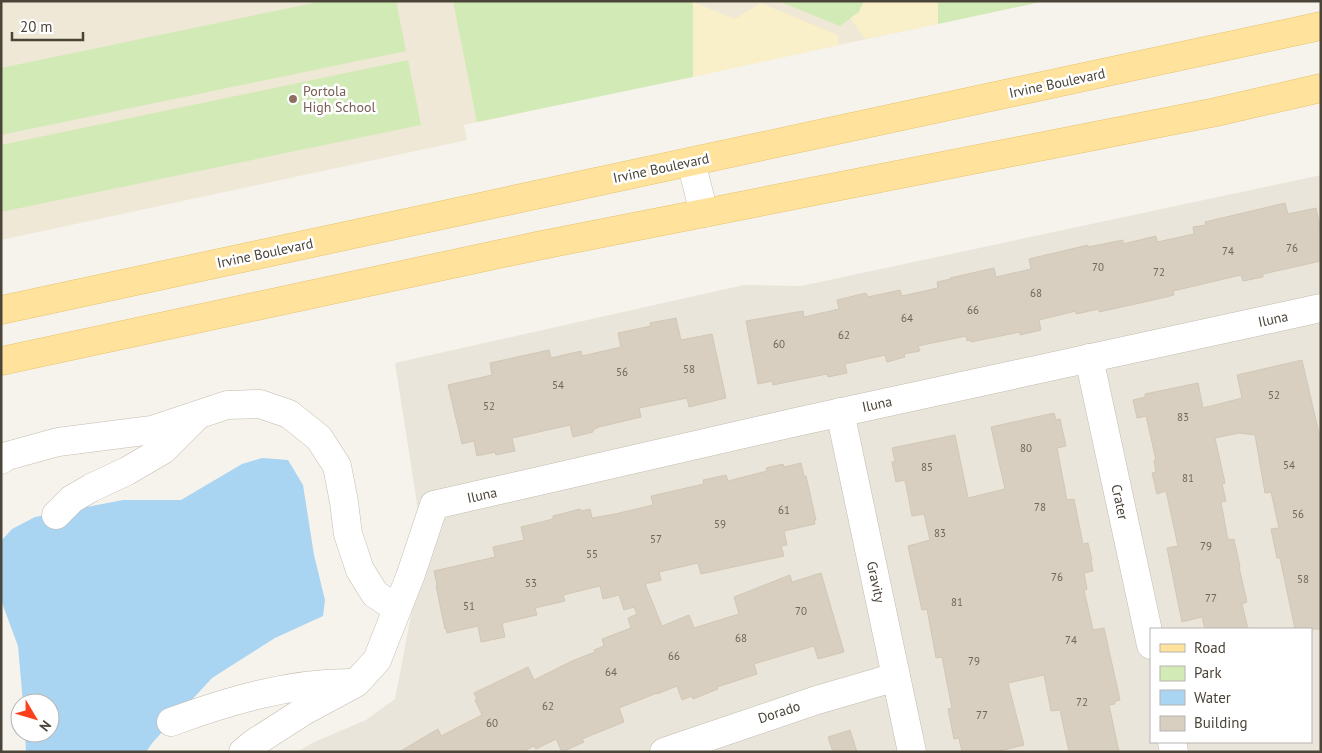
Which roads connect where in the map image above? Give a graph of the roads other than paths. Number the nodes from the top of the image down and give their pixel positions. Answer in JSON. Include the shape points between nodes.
{"nodes":[{"id":1,"x":1321,"y":26,"type":"edge"},
{"id":2,"x":1321,"y":88,"type":"edge"},
{"id":3,"x":691,"y":162,"type":"junction"},
{"id":4,"x":704,"y":213,"type":"junction"},
{"id":5,"x":1321,"y":308,"type":"edge"},
{"id":6,"x":1,"y":310,"type":"edge"},
{"id":7,"x":1089,"y":358,"type":"junction"},
{"id":8,"x":1,"y":361,"type":"edge"},
{"id":9,"x":840,"y":412,"type":"junction"},
{"id":10,"x":198,"y":415,"type":"junction"},
{"id":11,"x":1,"y":460,"type":"edge"},
{"id":12,"x":56,"y":515,"type":"dead end"},
{"id":13,"x":396,"y":608,"type":"junction"},
{"id":14,"x":1150,"y":640,"type":"edge"},
{"id":15,"x":896,"y":677,"type":"junction"},
{"id":16,"x":356,"y":683,"type":"junction"},
{"id":17,"x":171,"y":722,"type":"dead end"},
{"id":18,"x":243,"y":752,"type":"edge"},
{"id":19,"x":664,"y":752,"type":"edge"},
{"id":20,"x":912,"y":752,"type":"edge"}],
"edges":[{"from":1,"to":3,"type":"main road","name":"Irvine Boulevard"},
{"from":2,"to":4,"type":"main road","via":[[1196,116]]},
{"from":3,"to":4,"type":"street"},
{"from":3,"to":6,"type":"main road","name":"Irvine Boulevard"},
{"from":4,"to":8,"type":"main road"},
{"from":5,"to":7,"type":"street","name":"Iluna"},
{"from":7,"to":9,"type":"street","name":"Iluna"},
{"from":7,"to":14,"type":"street","name":"Crater"},
{"from":9,"to":13,"type":"street","name":"Iluna","via":[[434,506]]},
{"from":9,"to":15,"type":"street","name":"Gravity"},
{"from":10,"to":11,"type":"street","via":[[152,430],[58,442]]},
{"from":10,"to":12,"type":"street","via":[[163,450],[72,499]]},
{"from":10,"to":13,"type":"street","via":[[227,405],[260,404],[289,414],[319,438],[337,466],[348,534],[360,570],[375,594]]},
{"from":13,"to":16,"type":"street","via":[[377,660]]},
{"from":15,"to":19,"type":"street","name":"Dorado"},
{"from":15,"to":20,"type":"street","name":"Gravity"},
{"from":16,"to":17,"type":"street","via":[[323,683],[291,688],[210,708]]},
{"from":16,"to":18,"type":"street","via":[[304,711]]}]}
